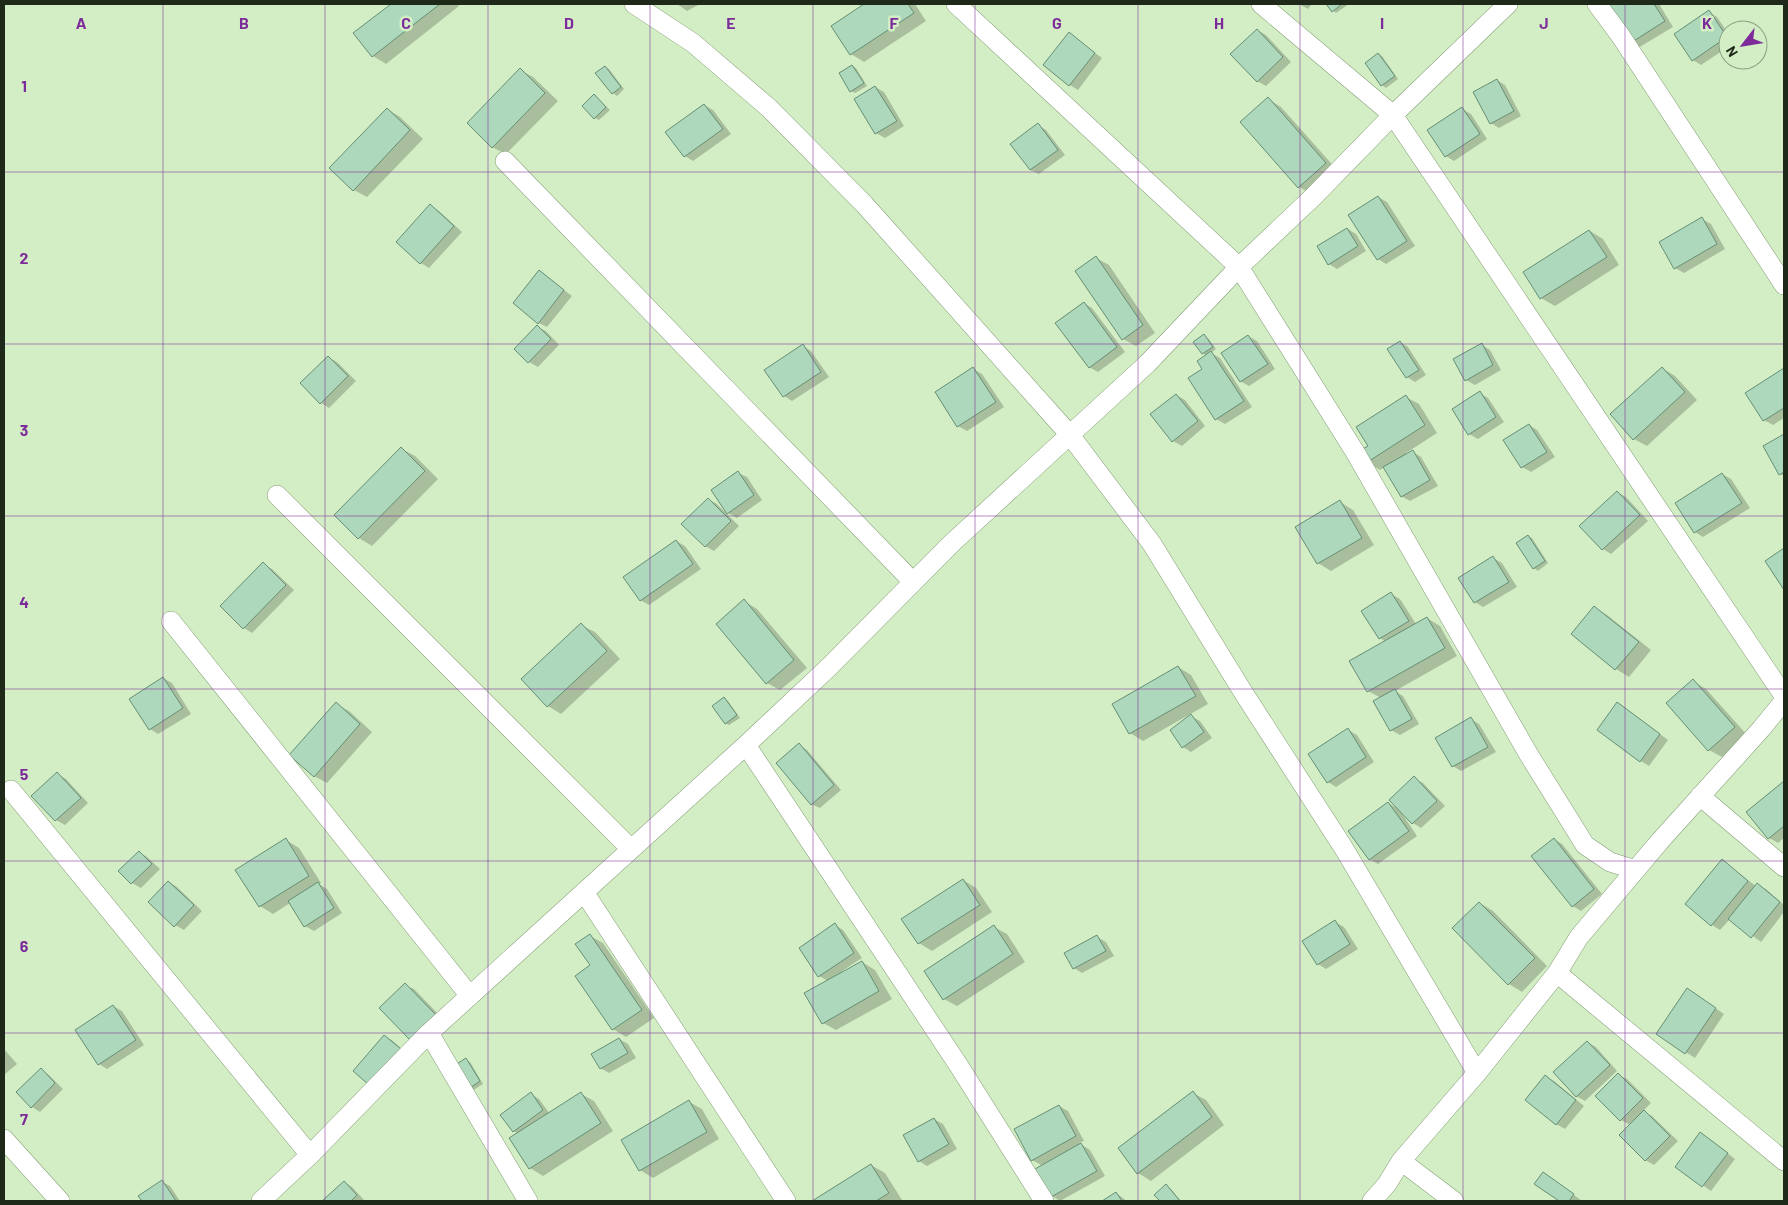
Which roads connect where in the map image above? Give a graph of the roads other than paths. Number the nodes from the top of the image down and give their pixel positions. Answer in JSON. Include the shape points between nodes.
{"nodes":[{"id":1,"x":634,"y":4,"type":"edge"},
{"id":2,"x":956,"y":4,"type":"edge"},
{"id":3,"x":1261,"y":4,"type":"edge"},
{"id":4,"x":1508,"y":4,"type":"edge"},
{"id":5,"x":1598,"y":4,"type":"edge"},
{"id":6,"x":1393,"y":115,"type":"junction"},
{"id":7,"x":504,"y":162,"type":"dead end"},
{"id":8,"x":1239,"y":267,"type":"junction"},
{"id":9,"x":1784,"y":285,"type":"edge"},
{"id":10,"x":1070,"y":436,"type":"junction"},
{"id":11,"x":278,"y":495,"type":"dead end"},
{"id":12,"x":914,"y":582,"type":"junction"},
{"id":13,"x":170,"y":621,"type":"dead end"},
{"id":14,"x":1784,"y":696,"type":"edge"},
{"id":15,"x":1784,"y":701,"type":"edge"},
{"id":16,"x":746,"y":745,"type":"junction"},
{"id":17,"x":11,"y":790,"type":"dead end"},
{"id":18,"x":1700,"y":796,"type":"junction"},
{"id":19,"x":631,"y":850,"type":"junction"},
{"id":20,"x":1784,"y":867,"type":"edge"},
{"id":21,"x":1636,"y":870,"type":"junction"},
{"id":22,"x":584,"y":892,"type":"junction"},
{"id":23,"x":1557,"y":973,"type":"junction"},
{"id":24,"x":470,"y":996,"type":"junction"},
{"id":25,"x":429,"y":1033,"type":"junction"},
{"id":26,"x":1477,"y":1073,"type":"junction"},
{"id":27,"x":4,"y":1139,"type":"edge"},
{"id":28,"x":310,"y":1155,"type":"junction"},
{"id":29,"x":1401,"y":1161,"type":"junction"},
{"id":30,"x":1784,"y":1161,"type":"edge"},
{"id":31,"x":60,"y":1201,"type":"edge"},
{"id":32,"x":261,"y":1201,"type":"edge"},
{"id":33,"x":528,"y":1201,"type":"edge"},
{"id":34,"x":786,"y":1201,"type":"edge"},
{"id":35,"x":1044,"y":1201,"type":"edge"},
{"id":36,"x":1372,"y":1201,"type":"edge"},
{"id":37,"x":1454,"y":1201,"type":"edge"}],
"edges":[{"from":1,"to":10,"type":"street","via":[[693,43],[769,108],[864,204]]},
{"from":2,"to":8,"type":"street"},
{"from":3,"to":6,"type":"street"},
{"from":4,"to":6,"type":"street"},
{"from":5,"to":9,"type":"street"},
{"from":6,"to":8,"type":"street"},
{"from":6,"to":14,"type":"street"},
{"from":7,"to":12,"type":"street"},
{"from":8,"to":10,"type":"street","via":[[1147,364]]},
{"from":8,"to":21,"type":"street","via":[[1354,452],[1529,755],[1585,845],[1610,862]]},
{"from":10,"to":12,"type":"street","via":[[952,543]]},
{"from":10,"to":26,"type":"street","via":[[1152,544],[1343,847]]},
{"from":11,"to":19,"type":"street"},
{"from":12,"to":16,"type":"street"},
{"from":13,"to":24,"type":"street"},
{"from":15,"to":18,"type":"street"},
{"from":16,"to":19,"type":"street"},
{"from":16,"to":35,"type":"street","via":[[959,1066]]},
{"from":17,"to":28,"type":"street"},
{"from":18,"to":20,"type":"street"},
{"from":18,"to":21,"type":"street"},
{"from":19,"to":22,"type":"street"},
{"from":21,"to":23,"type":"street","via":[[1579,937]]},
{"from":22,"to":24,"type":"street"},
{"from":22,"to":34,"type":"street"},
{"from":23,"to":26,"type":"street"},
{"from":23,"to":30,"type":"street"},
{"from":24,"to":25,"type":"street"},
{"from":25,"to":28,"type":"street"},
{"from":25,"to":33,"type":"street"},
{"from":26,"to":29,"type":"street"},
{"from":27,"to":31,"type":"street"},
{"from":28,"to":32,"type":"street"},
{"from":29,"to":36,"type":"street"},
{"from":29,"to":37,"type":"street"}]}
